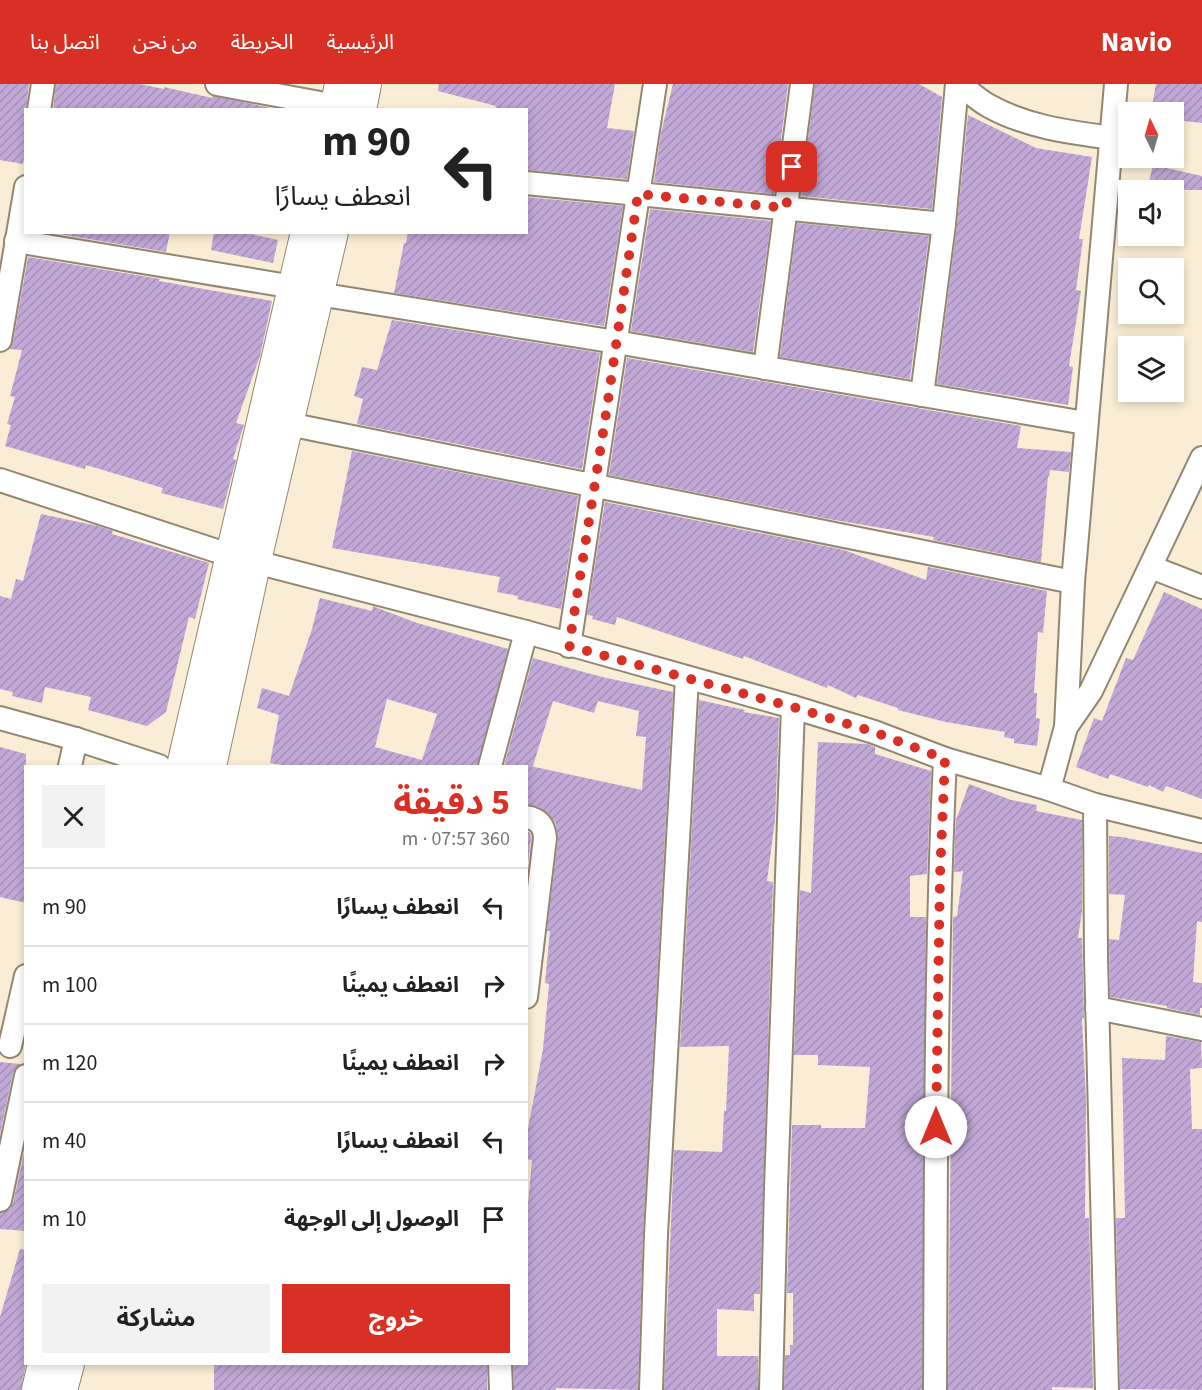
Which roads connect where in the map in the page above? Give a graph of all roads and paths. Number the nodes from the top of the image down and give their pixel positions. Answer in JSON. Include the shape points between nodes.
{"nodes":[{"id":1,"x":43,"y":84,"type":"edge"},
{"id":2,"x":217,"y":84,"type":"edge"},
{"id":3,"x":365,"y":84,"type":"edge"},
{"id":4,"x":655,"y":84,"type":"edge"},
{"id":5,"x":802,"y":84,"type":"edge"},
{"id":6,"x":958,"y":84,"type":"edge"},
{"id":7,"x":1116,"y":84,"type":"edge"},
{"id":8,"x":343,"y":102,"type":"edge"},
{"id":9,"x":39,"y":108,"type":"edge"},
{"id":10,"x":1111,"y":138,"type":"junction"},
{"id":11,"x":528,"y":183,"type":"edge"},
{"id":12,"x":638,"y":194,"type":"junction"},
{"id":13,"x":24,"y":198,"type":"edge"},
{"id":14,"x":786,"y":208,"type":"junction"},
{"id":15,"x":944,"y":224,"type":"junction"},
{"id":16,"x":307,"y":234,"type":"edge"},
{"id":17,"x":331,"y":234,"type":"edge"},
{"id":18,"x":16,"y":241,"type":"junction"},
{"id":19,"x":306,"y":290,"type":"junction"},
{"id":20,"x":0,"y":340,"type":"edge"},
{"id":21,"x":616,"y":342,"type":"junction"},
{"id":22,"x":765,"y":368,"type":"junction"},
{"id":23,"x":922,"y":395,"type":"junction"},
{"id":24,"x":1085,"y":423,"type":"junction"},
{"id":25,"x":288,"y":424,"type":"junction"},
{"id":26,"x":1202,"y":458,"type":"edge"},
{"id":27,"x":0,"y":480,"type":"edge"},
{"id":28,"x":595,"y":485,"type":"junction"},
{"id":29,"x":244,"y":558,"type":"junction"},
{"id":30,"x":1151,"y":567,"type":"junction"},
{"id":31,"x":1073,"y":582,"type":"junction"},
{"id":32,"x":1202,"y":587,"type":"edge"},
{"id":33,"x":526,"y":632,"type":"junction"},
{"id":34,"x":569,"y":646,"type":"junction"},
{"id":35,"x":687,"y":678,"type":"junction"},
{"id":36,"x":793,"y":707,"type":"junction"},
{"id":37,"x":0,"y":718,"type":"edge"},
{"id":38,"x":1066,"y":727,"type":"junction"},
{"id":39,"x":76,"y":739,"type":"junction"},
{"id":40,"x":945,"y":759,"type":"junction"},
{"id":41,"x":70,"y":765,"type":"edge"},
{"id":42,"x":156,"y":765,"type":"edge"},
{"id":43,"x":183,"y":765,"type":"edge"},
{"id":44,"x":210,"y":765,"type":"edge"},
{"id":45,"x":490,"y":765,"type":"edge"},
{"id":46,"x":1049,"y":789,"type":"junction"},
{"id":47,"x":1095,"y":805,"type":"junction"},
{"id":48,"x":528,"y":818,"type":"edge"},
{"id":49,"x":1202,"y":831,"type":"edge"},
{"id":50,"x":533,"y":887,"type":"edge"},
{"id":51,"x":528,"y":966,"type":"edge"},
{"id":52,"x":24,"y":986,"type":"edge"},
{"id":53,"x":1097,"y":1008,"type":"junction"},
{"id":54,"x":1202,"y":1029,"type":"edge"},
{"id":55,"x":12,"y":1047,"type":"edge"},
{"id":56,"x":24,"y":1086,"type":"edge"},
{"id":57,"x":0,"y":1200,"type":"edge"},
{"id":58,"x":44,"y":1365,"type":"edge"},
{"id":59,"x":68,"y":1365,"type":"edge"},
{"id":60,"x":500,"y":1365,"type":"edge"},
{"id":61,"x":38,"y":1390,"type":"edge"},
{"id":62,"x":61,"y":1390,"type":"edge"},
{"id":63,"x":501,"y":1390,"type":"edge"},
{"id":64,"x":651,"y":1390,"type":"edge"},
{"id":65,"x":771,"y":1390,"type":"edge"},
{"id":66,"x":935,"y":1390,"type":"edge"},
{"id":67,"x":1107,"y":1390,"type":"edge"}],
"edges":[{"from":1,"to":9,"type":"street"},
{"from":2,"to":8,"type":"street"},
{"from":3,"to":8,"type":"street"},
{"from":4,"to":12,"type":"street"},
{"from":5,"to":14,"type":"street"},
{"from":6,"to":10,"type":"street","via":[[1012,117],[1047,128]]},
{"from":6,"to":15,"type":"street"},
{"from":7,"to":10,"type":"street"},
{"from":10,"to":24,"type":"street"},
{"from":11,"to":12,"type":"street"},
{"from":12,"to":14,"type":"street"},
{"from":12,"to":21,"type":"street"},
{"from":13,"to":18,"type":"street"},
{"from":14,"to":15,"type":"street"},
{"from":14,"to":22,"type":"street"},
{"from":15,"to":23,"type":"street"},
{"from":16,"to":19,"type":"street"},
{"from":17,"to":19,"type":"street"},
{"from":18,"to":19,"type":"street"},
{"from":18,"to":20,"type":"street"},
{"from":19,"to":21,"type":"street"},
{"from":19,"to":25,"type":"street"},
{"from":19,"to":29,"type":"street"},
{"from":21,"to":22,"type":"street"},
{"from":21,"to":28,"type":"street"},
{"from":22,"to":23,"type":"street"},
{"from":23,"to":24,"type":"street"},
{"from":24,"to":31,"type":"street"},
{"from":25,"to":28,"type":"street"},
{"from":25,"to":29,"type":"street"},
{"from":26,"to":30,"type":"street"},
{"from":27,"to":29,"type":"street"},
{"from":28,"to":31,"type":"street"},
{"from":28,"to":34,"type":"street"},
{"from":29,"to":33,"type":"street"},
{"from":29,"to":43,"type":"street"},
{"from":29,"to":44,"type":"street"},
{"from":30,"to":32,"type":"street"},
{"from":30,"to":38,"type":"street","via":[[1091,691]]},
{"from":31,"to":38,"type":"street"},
{"from":33,"to":34,"type":"street"},
{"from":33,"to":45,"type":"street"},
{"from":34,"to":35,"type":"street"},
{"from":35,"to":36,"type":"street"},
{"from":35,"to":64,"type":"street"},
{"from":36,"to":40,"type":"street"},
{"from":36,"to":65,"type":"street"},
{"from":37,"to":39,"type":"street"},
{"from":38,"to":46,"type":"street"},
{"from":39,"to":41,"type":"street"},
{"from":39,"to":42,"type":"street"},
{"from":40,"to":46,"type":"street"},
{"from":40,"to":66,"type":"street","via":[[937,1055]]},
{"from":46,"to":47,"type":"street"},
{"from":47,"to":49,"type":"street"},
{"from":47,"to":53,"type":"street"},
{"from":48,"to":50,"type":"street","via":[[540,823],[545,837]]},
{"from":50,"to":51,"type":"street"},
{"from":52,"to":55,"type":"street"},
{"from":53,"to":54,"type":"street"},
{"from":53,"to":67,"type":"street"},
{"from":56,"to":57,"type":"street"},
{"from":58,"to":61,"type":"street"},
{"from":59,"to":62,"type":"street"},
{"from":60,"to":63,"type":"street"}]}
